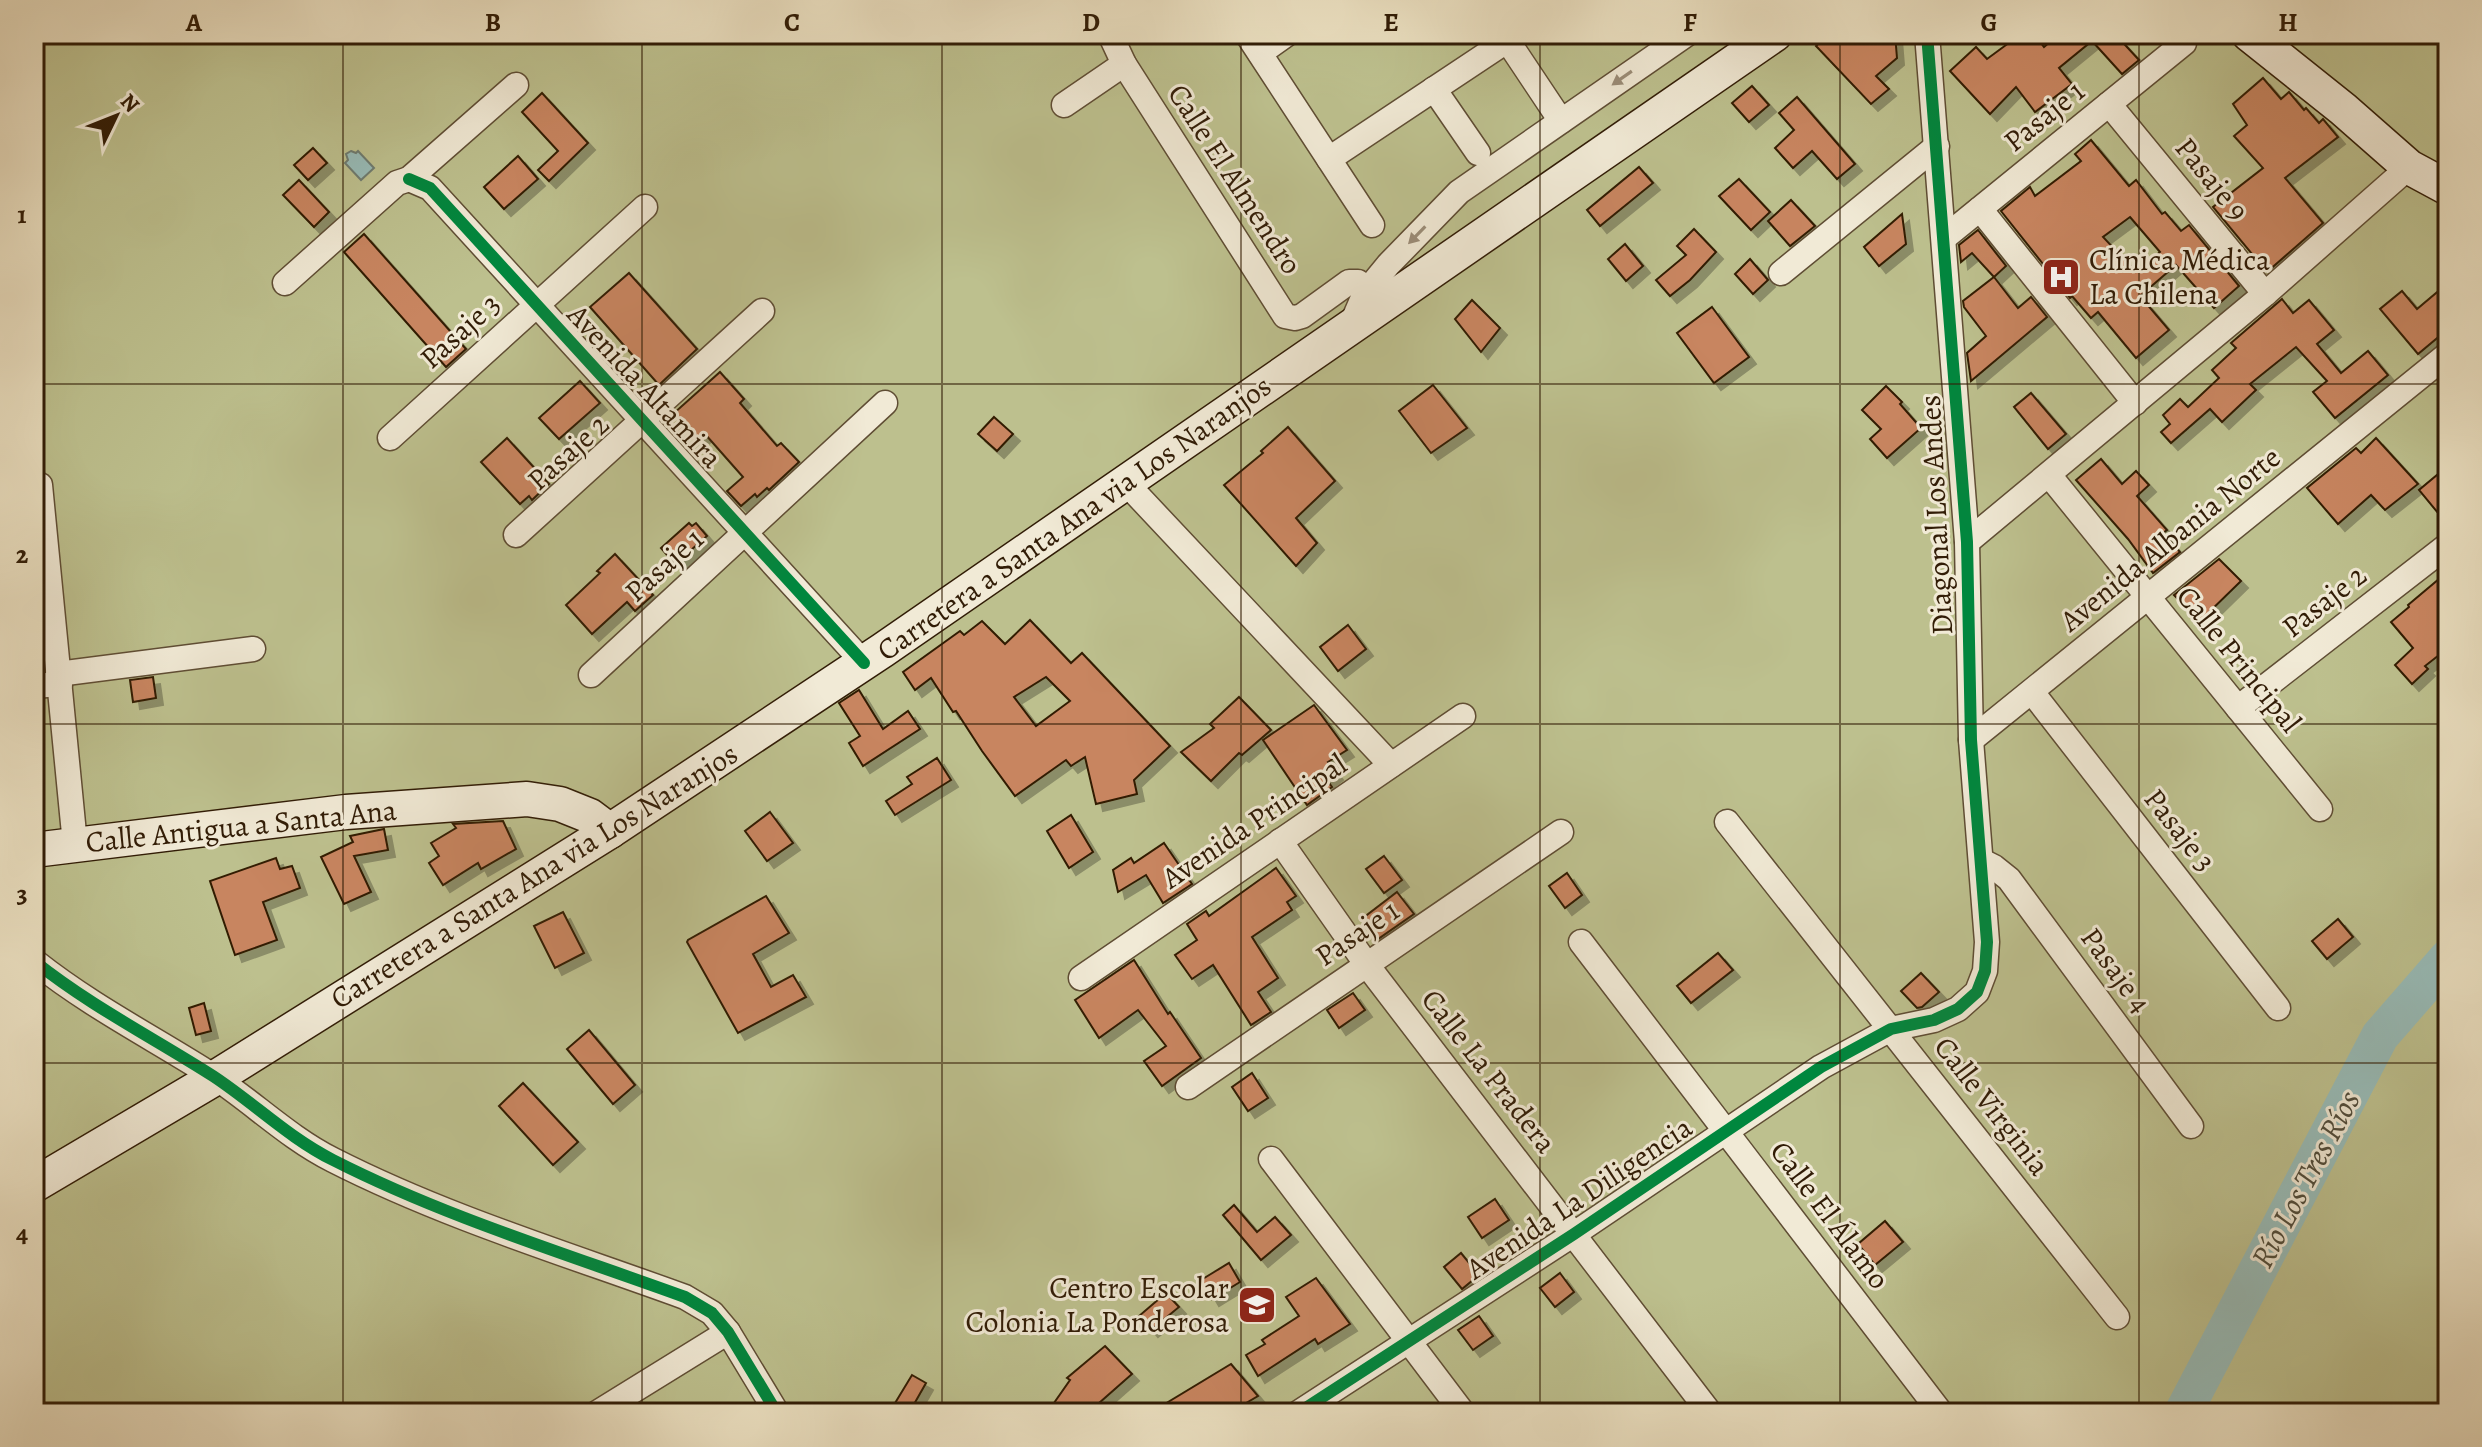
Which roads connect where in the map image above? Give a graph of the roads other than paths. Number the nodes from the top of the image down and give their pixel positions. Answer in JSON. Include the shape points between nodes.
{"nodes":[{"id":1,"x":1110,"y":34,"type":"edge"},
{"id":2,"x":1287,"y":34,"type":"edge"},
{"id":3,"x":1687,"y":34,"type":"edge"},
{"id":4,"x":1775,"y":34,"type":"edge"},
{"id":5,"x":1927,"y":34,"type":"edge"},
{"id":6,"x":2249,"y":34,"type":"edge"},
{"id":7,"x":1509,"y":36,"type":"edge"},
{"id":8,"x":1254,"y":43,"type":"edge"},
{"id":9,"x":2184,"y":43,"type":"dead end"},
{"id":10,"x":1124,"y":64,"type":"junction"},
{"id":11,"x":516,"y":85,"type":"dead end"},
{"id":12,"x":1434,"y":89,"type":"junction"},
{"id":13,"x":2109,"y":104,"type":"junction"},
{"id":14,"x":1064,"y":105,"type":"dead end"},
{"id":15,"x":1561,"y":121,"type":"junction"},
{"id":16,"x":1937,"y":146,"type":"junction"},
{"id":17,"x":1478,"y":153,"type":"dead end"},
{"id":18,"x":1329,"y":159,"type":"junction"},
{"id":19,"x":2409,"y":167,"type":"junction"},
{"id":20,"x":409,"y":179,"type":"junction"},
{"id":21,"x":2448,"y":188,"type":"edge"},
{"id":22,"x":645,"y":207,"type":"dead end"},
{"id":23,"x":1980,"y":209,"type":"junction"},
{"id":24,"x":1372,"y":225,"type":"dead end"},
{"id":25,"x":1944,"y":238,"type":"junction"},
{"id":26,"x":1781,"y":273,"type":"dead end"},
{"id":27,"x":285,"y":283,"type":"dead end"},
{"id":28,"x":1365,"y":293,"type":"junction"},
{"id":29,"x":2265,"y":294,"type":"junction"},
{"id":30,"x":536,"y":306,"type":"junction"},
{"id":31,"x":762,"y":311,"type":"dead end"},
{"id":32,"x":1350,"y":328,"type":"junction"},
{"id":33,"x":2448,"y":354,"type":"edge"},
{"id":34,"x":885,"y":403,"type":"dead end"},
{"id":35,"x":2135,"y":403,"type":"junction"},
{"id":36,"x":641,"y":421,"type":"junction"},
{"id":37,"x":390,"y":438,"type":"dead end"},
{"id":38,"x":2049,"y":475,"type":"junction"},
{"id":39,"x":1125,"y":482,"type":"junction"},
{"id":40,"x":40,"y":485,"type":"dead end"},
{"id":41,"x":746,"y":534,"type":"junction"},
{"id":42,"x":516,"y":535,"type":"dead end"},
{"id":43,"x":1967,"y":542,"type":"junction"},
{"id":44,"x":2448,"y":545,"type":"edge"},
{"id":45,"x":2149,"y":598,"type":"junction"},
{"id":46,"x":253,"y":649,"type":"dead end"},
{"id":47,"x":864,"y":663,"type":"junction"},
{"id":48,"x":591,"y":675,"type":"dead end"},
{"id":49,"x":59,"y":679,"type":"junction"},
{"id":50,"x":34,"y":686,"type":"edge"},
{"id":51,"x":2032,"y":692,"type":"junction"},
{"id":52,"x":2238,"y":708,"type":"junction"},
{"id":53,"x":1463,"y":716,"type":"dead end"},
{"id":54,"x":1971,"y":740,"type":"junction"},
{"id":55,"x":1391,"y":765,"type":"junction"},
{"id":56,"x":2320,"y":809,"type":"dead end"},
{"id":57,"x":1727,"y":822,"type":"dead end"},
{"id":58,"x":610,"y":831,"type":"junction"},
{"id":59,"x":1561,"y":832,"type":"dead end"},
{"id":60,"x":1280,"y":841,"type":"junction"},
{"id":61,"x":75,"y":844,"type":"junction"},
{"id":62,"x":34,"y":850,"type":"edge"},
{"id":63,"x":1982,"y":861,"type":"junction"},
{"id":64,"x":1581,"y":942,"type":"dead end"},
{"id":65,"x":34,"y":961,"type":"edge"},
{"id":66,"x":1367,"y":965,"type":"junction"},
{"id":67,"x":1081,"y":978,"type":"dead end"},
{"id":68,"x":1977,"y":992,"type":"joint"},
{"id":69,"x":2278,"y":1008,"type":"dead end"},
{"id":70,"x":1891,"y":1029,"type":"junction"},
{"id":71,"x":215,"y":1078,"type":"junction"},
{"id":72,"x":1188,"y":1087,"type":"dead end"},
{"id":73,"x":2191,"y":1126,"type":"dead end"},
{"id":74,"x":1726,"y":1132,"type":"junction"},
{"id":75,"x":1271,"y":1159,"type":"dead end"},
{"id":76,"x":34,"y":1185,"type":"edge"},
{"id":77,"x":1574,"y":1234,"type":"junction"},
{"id":78,"x":2117,"y":1317,"type":"dead end"},
{"id":79,"x":728,"y":1332,"type":"junction"},
{"id":80,"x":1409,"y":1340,"type":"junction"},
{"id":81,"x":597,"y":1413,"type":"edge"},
{"id":82,"x":777,"y":1413,"type":"edge"},
{"id":83,"x":1298,"y":1413,"type":"edge"},
{"id":84,"x":1463,"y":1413,"type":"edge"},
{"id":85,"x":1710,"y":1413,"type":"edge"},
{"id":86,"x":1941,"y":1413,"type":"edge"}],
"edges":[{"from":1,"to":10,"type":"street","name":"Calle El Almendro"},
{"from":2,"to":8,"type":"street"},
{"from":3,"to":15,"type":"street","one_way":true},
{"from":4,"to":32,"type":"main road","name":"Carretera a Santa Ana via Los Naranjos"},
{"from":5,"to":16,"type":"street","name":"Diagonal Los Andes"},
{"from":6,"to":19,"type":"main road"},
{"from":7,"to":12,"type":"street"},
{"from":7,"to":15,"type":"street"},
{"from":8,"to":18,"type":"street"},
{"from":9,"to":13,"type":"street","name":"Pasaje 1"},
{"from":10,"to":14,"type":"street"},
{"from":10,"to":28,"type":"street","name":"Calle El Almendro","via":[[1285,316],[1302,316],[1349,282],[1358,282]]},
{"from":11,"to":20,"type":"street"},
{"from":12,"to":17,"type":"street"},
{"from":12,"to":18,"type":"street"},
{"from":13,"to":23,"type":"street","name":"Pasaje 1"},
{"from":13,"to":29,"type":"street","name":"Pasaje 9"},
{"from":15,"to":28,"type":"street","one_way":true,"via":[[1459,192]]},
{"from":16,"to":25,"type":"street","name":"Diagonal Los Andes"},
{"from":16,"to":26,"type":"street"},
{"from":18,"to":24,"type":"street"},
{"from":19,"to":21,"type":"main road"},
{"from":19,"to":29,"type":"street"},
{"from":20,"to":27,"type":"street","via":[[397,183]]},
{"from":20,"to":30,"type":"street","name":"Avenida Altamira","via":[[430,188]]},
{"from":22,"to":30,"type":"street","name":"Pasaje 3"},
{"from":23,"to":25,"type":"street","name":"Pasaje 1"},
{"from":23,"to":35,"type":"street"},
{"from":25,"to":43,"type":"street","name":"Diagonal Los Andes"},
{"from":28,"to":32,"type":"street"},
{"from":29,"to":35,"type":"street"},
{"from":30,"to":36,"type":"street","name":"Avenida Altamira"},
{"from":30,"to":37,"type":"street","name":"Pasaje 3"},
{"from":31,"to":36,"type":"street","name":"Pasaje 2"},
{"from":32,"to":39,"type":"main road","name":"Carretera a Santa Ana via Los Naranjos"},
{"from":33,"to":45,"type":"street","name":"Avenida Albania Norte"},
{"from":34,"to":41,"type":"street","name":"Pasaje 1"},
{"from":35,"to":38,"type":"street"},
{"from":36,"to":41,"type":"street","name":"Avenida Altamira"},
{"from":36,"to":42,"type":"street","name":"Pasaje 2"},
{"from":38,"to":43,"type":"street"},
{"from":38,"to":45,"type":"street","name":"Calle Principal"},
{"from":39,"to":47,"type":"main road","name":"Carretera a Santa Ana via Los Naranjos"},
{"from":39,"to":55,"type":"street"},
{"from":40,"to":49,"type":"street"},
{"from":41,"to":47,"type":"street","name":"Avenida Altamira"},
{"from":41,"to":48,"type":"street","name":"Pasaje 1"},
{"from":43,"to":54,"type":"street","name":"Diagonal Los Andes"},
{"from":44,"to":52,"type":"street","name":"Pasaje 2"},
{"from":45,"to":51,"type":"street","name":"Avenida Albania Norte"},
{"from":45,"to":52,"type":"street","name":"Calle Principal"},
{"from":46,"to":49,"type":"street"},
{"from":47,"to":58,"type":"main road","name":"Carretera a Santa Ana via Los Naranjos"},
{"from":49,"to":50,"type":"street"},
{"from":49,"to":61,"type":"street"},
{"from":51,"to":54,"type":"street","name":"Avenida Albania Norte"},
{"from":51,"to":69,"type":"street","name":"Pasaje 3"},
{"from":52,"to":56,"type":"street","name":"Calle Principal"},
{"from":53,"to":55,"type":"street","name":"Avenida Principal"},
{"from":54,"to":63,"type":"street","name":"Diagonal Los Andes"},
{"from":55,"to":60,"type":"street","name":"Avenida Principal"},
{"from":57,"to":70,"type":"street","name":"Calle Virginia"},
{"from":58,"to":61,"type":"main road","name":"Calle Antigua a Santa Ana","via":[[560,804],[527,799],[346,812]]},
{"from":58,"to":71,"type":"main road","name":"Carretera a Santa Ana via Los Naranjos"},
{"from":59,"to":66,"type":"street","name":"Pasaje 1"},
{"from":60,"to":66,"type":"street","name":"Calle La Pradera"},
{"from":60,"to":67,"type":"street","name":"Avenida Principal"},
{"from":61,"to":62,"type":"main road","name":"Calle Antigua a Santa Ana"},
{"from":63,"to":68,"type":"street","name":"Diagonal Los Andes","via":[[1987,942]]},
{"from":63,"to":73,"type":"street","name":"Pasaje 4","via":[[2009,879]]},
{"from":64,"to":74,"type":"street","name":"Calle El Álamo"},
{"from":65,"to":71,"type":"street","via":[[75,993]]},
{"from":66,"to":72,"type":"street","name":"Pasaje 1"},
{"from":66,"to":77,"type":"street","name":"Calle La Pradera"},
{"from":68,"to":70,"type":"street","name":"Avenida La Diligencia","via":[[1934,1020]]},
{"from":70,"to":74,"type":"street","name":"Avenida La Diligencia","via":[[1821,1067]]},
{"from":70,"to":78,"type":"street","name":"Calle Virginia"},
{"from":71,"to":76,"type":"main road","name":"Carretera a Santa Ana via Los Naranjos"},
{"from":71,"to":79,"type":"street","via":[[331,1160],[420,1201],[685,1297],[712,1313]]},
{"from":74,"to":77,"type":"street","name":"Avenida La Diligencia"},
{"from":74,"to":86,"type":"street","name":"Calle El Álamo"},
{"from":75,"to":80,"type":"street"},
{"from":77,"to":80,"type":"street","name":"Avenida La Diligencia"},
{"from":77,"to":85,"type":"street","name":"Calle La Pradera"},
{"from":79,"to":81,"type":"street"},
{"from":79,"to":82,"type":"street"},
{"from":80,"to":83,"type":"street","name":"Avenida La Diligencia"},
{"from":80,"to":84,"type":"street"}]}
